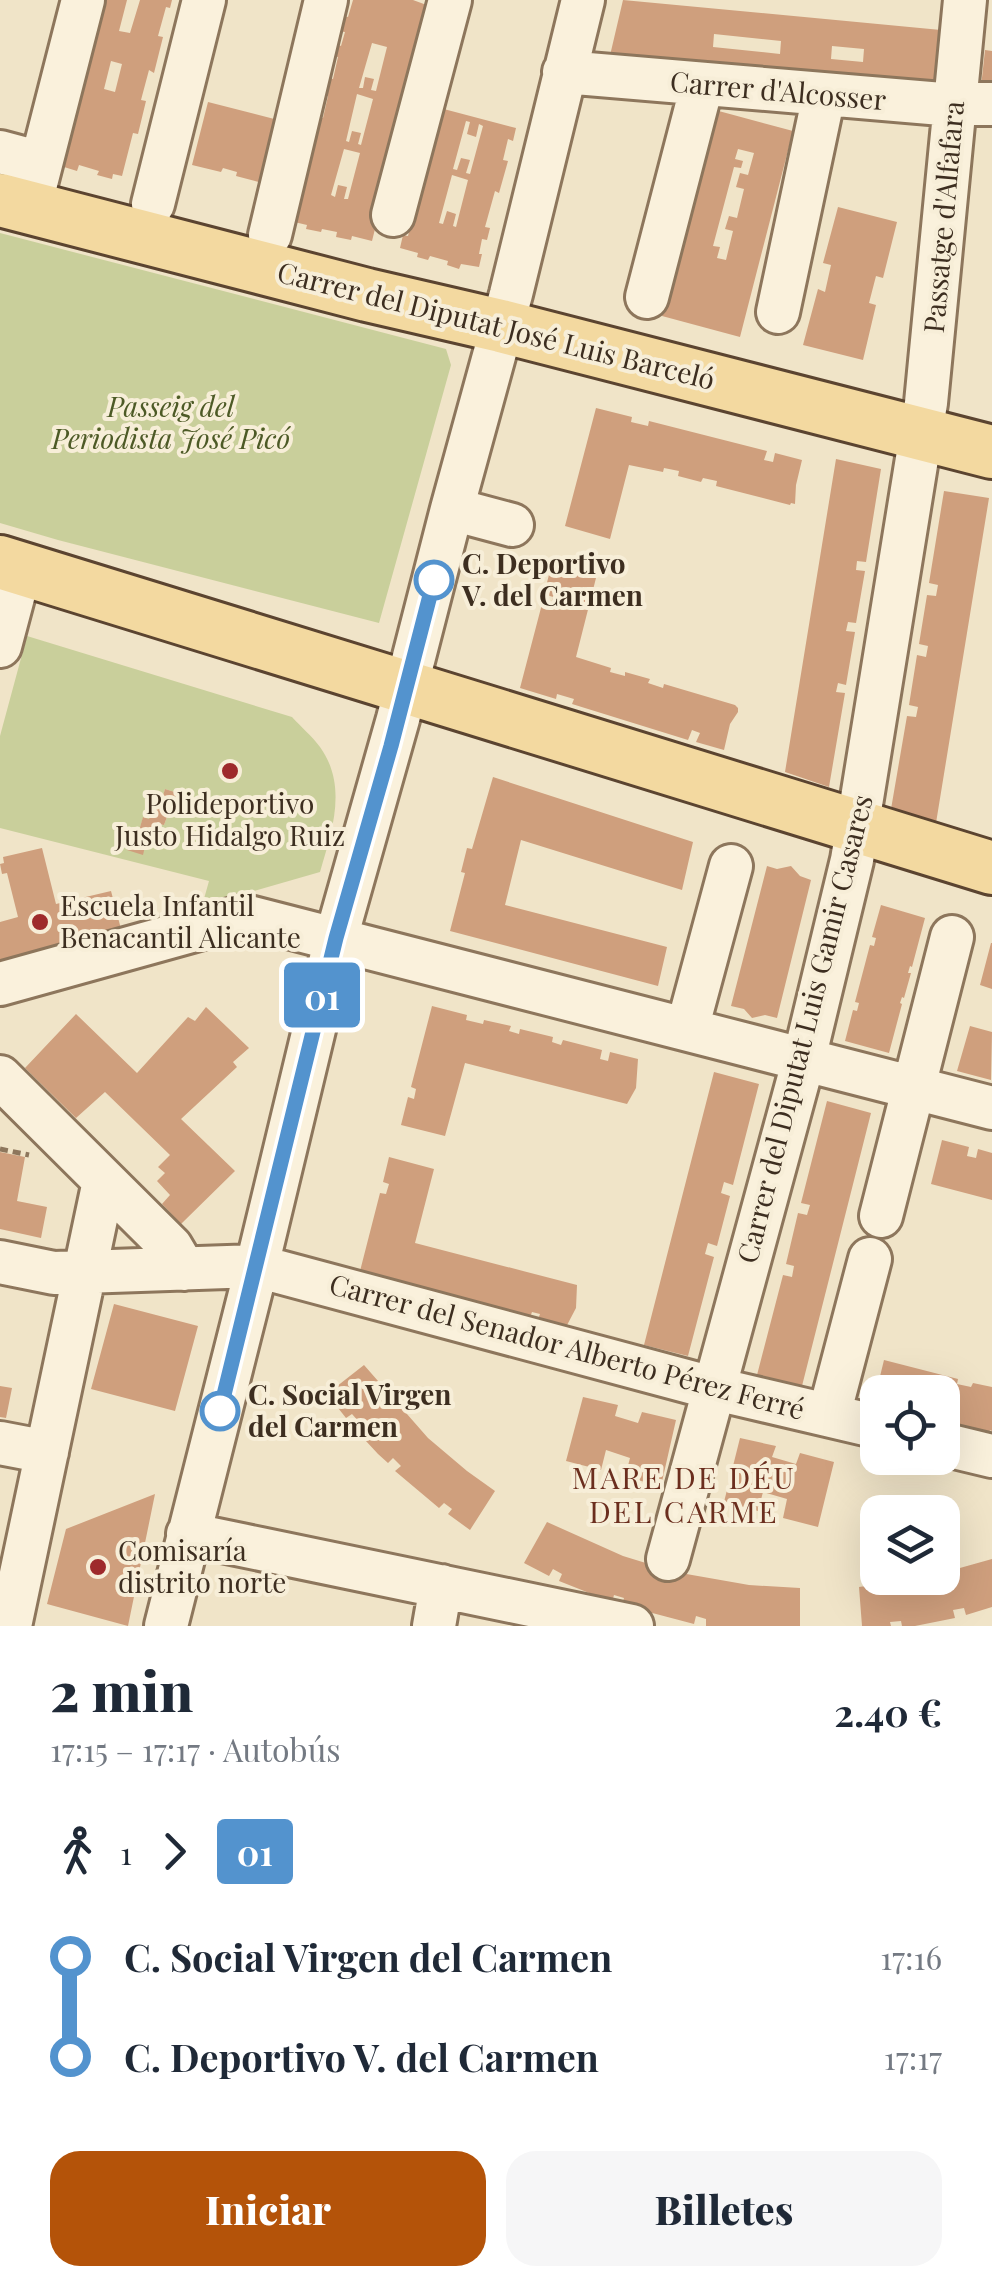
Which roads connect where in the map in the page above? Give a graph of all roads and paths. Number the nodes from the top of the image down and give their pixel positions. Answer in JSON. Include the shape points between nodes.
{"nodes":[{"id":1,"x":83,"y":0,"type":"edge"},
{"id":2,"x":204,"y":0,"type":"edge"},
{"id":3,"x":326,"y":0,"type":"edge"},
{"id":4,"x":450,"y":0,"type":"edge"},
{"id":5,"x":583,"y":0,"type":"edge"},
{"id":6,"x":965,"y":0,"type":"edge"},
{"id":7,"x":992,"y":2,"type":"edge"},
{"id":8,"x":564,"y":72,"type":"junction"},
{"id":9,"x":702,"y":85,"type":"junction"},
{"id":10,"x":824,"y":94,"type":"junction"},
{"id":11,"x":973,"y":104,"type":"edge"},
{"id":12,"x":0,"y":152,"type":"edge"},
{"id":13,"x":24,"y":190,"type":"edge"},
{"id":14,"x":154,"y":204,"type":"dead end"},
{"id":15,"x":393,"y":215,"type":"dead end"},
{"id":16,"x":270,"y":235,"type":"dead end"},
{"id":17,"x":647,"y":297,"type":"dead end"},
{"id":18,"x":778,"y":312,"type":"dead end"},
{"id":19,"x":501,"y":326,"type":"junction"},
{"id":20,"x":922,"y":434,"type":"junction"},
{"id":21,"x":992,"y":452,"type":"edge"},
{"id":22,"x":452,"y":509,"type":"junction"},
{"id":23,"x":512,"y":524,"type":"dead end"},
{"id":24,"x":10,"y":564,"type":"edge"},
{"id":25,"x":0,"y":646,"type":"edge"},
{"id":26,"x":406,"y":688,"type":"junction"},
{"id":27,"x":858,"y":825,"type":"junction"},
{"id":28,"x":731,"y":866,"type":"dead end"},
{"id":29,"x":992,"y":868,"type":"edge"},
{"id":30,"x":952,"y":937,"type":"dead end"},
{"id":31,"x":336,"y":938,"type":"junction"},
{"id":32,"x":0,"y":984,"type":"edge"},
{"id":33,"x":687,"y":1030,"type":"junction"},
{"id":34,"x":804,"y":1059,"type":"junction"},
{"id":35,"x":0,"y":1078,"type":"edge"},
{"id":36,"x":913,"y":1087,"type":"junction"},
{"id":37,"x":992,"y":1108,"type":"edge"},
{"id":38,"x":104,"y":1181,"type":"junction"},
{"id":39,"x":881,"y":1216,"type":"dead end"},
{"id":40,"x":870,"y":1258,"type":"dead end"},
{"id":41,"x":0,"y":1262,"type":"edge"},
{"id":42,"x":257,"y":1266,"type":"junction"},
{"id":43,"x":184,"y":1269,"type":"junction"},
{"id":44,"x":85,"y":1274,"type":"junction"},
{"id":45,"x":716,"y":1388,"type":"junction"},
{"id":46,"x":829,"y":1415,"type":"junction"},
{"id":47,"x":860,"y":1423,"type":"edge"},
{"id":48,"x":0,"y":1443,"type":"edge"},
{"id":49,"x":960,"y":1448,"type":"edge"},
{"id":50,"x":47,"y":1452,"type":"junction"},
{"id":51,"x":992,"y":1456,"type":"edge"},
{"id":52,"x":188,"y":1534,"type":"junction"},
{"id":53,"x":668,"y":1559,"type":"dead end"},
{"id":54,"x":438,"y":1606,"type":"edge"},
{"id":55,"x":10,"y":1626,"type":"edge"},
{"id":56,"x":166,"y":1626,"type":"edge"},
{"id":57,"x":632,"y":1626,"type":"edge"}],
"edges":[{"from":1,"to":13,"type":"street"},
{"from":2,"to":14,"type":"street"},
{"from":3,"to":16,"type":"street"},
{"from":4,"to":15,"type":"street"},
{"from":5,"to":8,"type":"street"},
{"from":6,"to":7,"type":"street"},
{"from":6,"to":11,"type":"street","name":"Passatge d'Alfafara"},
{"from":8,"to":9,"type":"street","name":"Carrer d'Alcosser"},
{"from":8,"to":19,"type":"street"},
{"from":9,"to":10,"type":"street","name":"Carrer d'Alcosser"},
{"from":9,"to":17,"type":"street"},
{"from":10,"to":11,"type":"street","name":"Carrer d'Alcosser"},
{"from":10,"to":18,"type":"street"},
{"from":11,"to":20,"type":"street","name":"Passatge d'Alfafara"},
{"from":12,"to":13,"type":"street"},
{"from":13,"to":19,"type":"main road","name":"Carrer del Diputat José Luis Barceló","via":[[367,295]]},
{"from":19,"to":20,"type":"main road","name":"Carrer del Diputat José Luis Barceló"},
{"from":19,"to":22,"type":"street"},
{"from":20,"to":21,"type":"main road","name":"Carrer del Diputat José Luis Barceló"},
{"from":20,"to":27,"type":"street","name":"Carrer del Diputat Luis Gamir Casares"},
{"from":22,"to":23,"type":"street"},
{"from":22,"to":26,"type":"street"},
{"from":24,"to":25,"type":"street"},
{"from":24,"to":26,"type":"main road"},
{"from":26,"to":27,"type":"main road"},
{"from":26,"to":31,"type":"street"},
{"from":27,"to":29,"type":"main road"},
{"from":27,"to":34,"type":"street","name":"Carrer del Diputat Luis Gamir Casares"},
{"from":28,"to":33,"type":"street"},
{"from":30,"to":36,"type":"street"},
{"from":31,"to":32,"type":"street","via":[[245,916]]},
{"from":31,"to":33,"type":"street"},
{"from":31,"to":42,"type":"street"},
{"from":33,"to":34,"type":"street"},
{"from":34,"to":36,"type":"street"},
{"from":34,"to":45,"type":"street","name":"Carrer del Diputat Luis Gamir Casares"},
{"from":35,"to":38,"type":"street"},
{"from":36,"to":37,"type":"street"},
{"from":36,"to":39,"type":"street"},
{"from":38,"to":43,"type":"street","via":[[171,1247]]},
{"from":38,"to":44,"type":"street"},
{"from":40,"to":46,"type":"street"},
{"from":41,"to":44,"type":"street","name":"Carrer del Senador Alberto Pérez Ferré"},
{"from":42,"to":43,"type":"street","name":"Carrer del Senador Alberto Pérez Ferré"},
{"from":42,"to":45,"type":"street","name":"Carrer del Senador Alberto Pérez Ferré"},
{"from":42,"to":52,"type":"street"},
{"from":43,"to":44,"type":"street","name":"Carrer del Senador Alberto Pérez Ferré"},
{"from":44,"to":50,"type":"street"},
{"from":45,"to":46,"type":"street","name":"Carrer del Senador Alberto Pérez Ferré"},
{"from":45,"to":53,"type":"street","name":"Carrer del Diputat Luis Gamir Casares"},
{"from":46,"to":47,"type":"street","name":"Carrer del Senador Alberto Pérez Ferré"},
{"from":48,"to":50,"type":"street"},
{"from":49,"to":51,"type":"street"},
{"from":50,"to":55,"type":"street"},
{"from":52,"to":54,"type":"street"},
{"from":52,"to":56,"type":"street"},
{"from":54,"to":57,"type":"street"}]}
